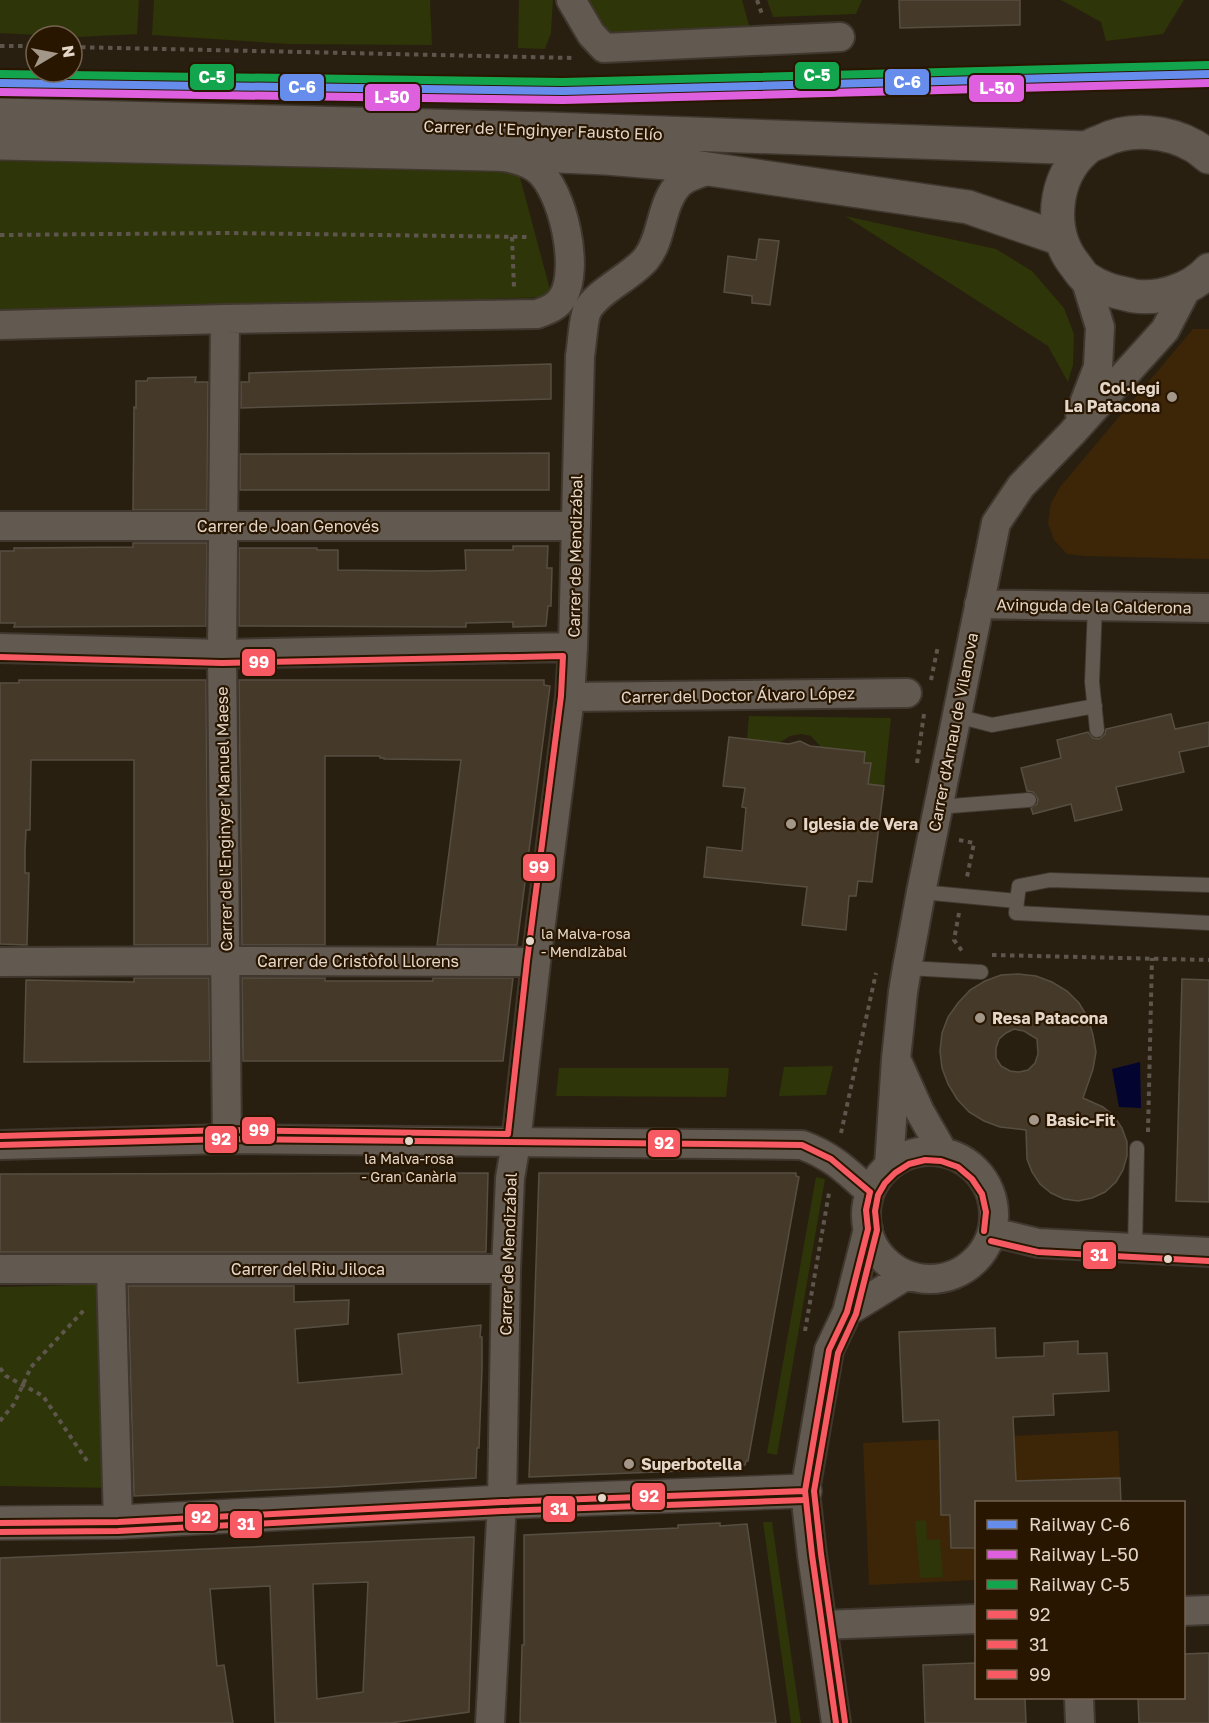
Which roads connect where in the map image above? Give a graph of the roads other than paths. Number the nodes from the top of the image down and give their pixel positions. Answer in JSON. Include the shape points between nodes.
{"nodes":[{"id":1,"x":572,"y":0,"type":"edge"},
{"id":2,"x":840,"y":37,"type":"dead end"},
{"id":3,"x":0,"y":115,"type":"edge"},
{"id":4,"x":0,"y":143,"type":"edge"},
{"id":5,"x":1086,"y":148,"type":"junction"},
{"id":6,"x":493,"y":154,"type":"junction"},
{"id":7,"x":1209,"y":157,"type":"edge"},
{"id":8,"x":712,"y":169,"type":"junction"},
{"id":9,"x":1061,"y":239,"type":"junction"},
{"id":10,"x":1085,"y":278,"type":"junction"},
{"id":11,"x":1198,"y":278,"type":"edge"},
{"id":12,"x":526,"y":315,"type":"junction"},
{"id":13,"x":225,"y":319,"type":"junction"},
{"id":14,"x":0,"y":325,"type":"edge"},
{"id":15,"x":580,"y":356,"type":"junction"},
{"id":16,"x":1072,"y":433,"type":"junction"},
{"id":17,"x":0,"y":526,"type":"edge"},
{"id":18,"x":224,"y":526,"type":"junction"},
{"id":19,"x":576,"y":526,"type":"junction"},
{"id":20,"x":979,"y":604,"type":"junction"},
{"id":21,"x":1095,"y":606,"type":"junction"},
{"id":22,"x":1209,"y":608,"type":"edge"},
{"id":23,"x":0,"y":648,"type":"edge"},
{"id":24,"x":573,"y":648,"type":"junction"},
{"id":25,"x":222,"y":654,"type":"junction"},
{"id":26,"x":907,"y":693,"type":"dead end"},
{"id":27,"x":570,"y":697,"type":"junction"},
{"id":28,"x":1095,"y":706,"type":"junction"},
{"id":29,"x":957,"y":716,"type":"junction"},
{"id":30,"x":1097,"y":730,"type":"dead end"},
{"id":31,"x":1029,"y":800,"type":"dead end"},
{"id":32,"x":938,"y":807,"type":"junction"},
{"id":33,"x":1209,"y":885,"type":"edge"},
{"id":34,"x":921,"y":892,"type":"junction"},
{"id":35,"x":1017,"y":901,"type":"junction"},
{"id":36,"x":1209,"y":923,"type":"edge"},
{"id":37,"x":225,"y":961,"type":"junction"},
{"id":38,"x":0,"y":962,"type":"edge"},
{"id":39,"x":536,"y":962,"type":"junction"},
{"id":40,"x":907,"y":968,"type":"junction"},
{"id":41,"x":981,"y":972,"type":"dead end"},
{"id":42,"x":896,"y":1059,"type":"junction"},
{"id":43,"x":226,"y":1139,"type":"junction"},
{"id":44,"x":516,"y":1143,"type":"junction"},
{"id":45,"x":0,"y":1145,"type":"edge"},
{"id":46,"x":1137,"y":1148,"type":"dead end"},
{"id":47,"x":943,"y":1152,"type":"junction"},
{"id":48,"x":889,"y":1166,"type":"junction"},
{"id":49,"x":870,"y":1192,"type":"junction"},
{"id":50,"x":868,"y":1229,"type":"junction"},
{"id":51,"x":993,"y":1232,"type":"junction"},
{"id":52,"x":1135,"y":1248,"type":"junction"},
{"id":53,"x":1209,"y":1252,"type":"edge"},
{"id":54,"x":0,"y":1269,"type":"edge"},
{"id":55,"x":506,"y":1269,"type":"junction"},
{"id":56,"x":111,"y":1275,"type":"junction"},
{"id":57,"x":907,"y":1275,"type":"junction"},
{"id":58,"x":847,"y":1312,"type":"junction"},
{"id":59,"x":805,"y":1491,"type":"junction"},
{"id":60,"x":502,"y":1502,"type":"junction"},
{"id":61,"x":118,"y":1509,"type":"junction"},
{"id":62,"x":0,"y":1523,"type":"edge"},
{"id":63,"x":1209,"y":1610,"type":"edge"},
{"id":64,"x":1185,"y":1611,"type":"edge"},
{"id":65,"x":975,"y":1619,"type":"edge"},
{"id":66,"x":822,"y":1625,"type":"junction"},
{"id":67,"x":1079,"y":1699,"type":"edge"},
{"id":68,"x":490,"y":1723,"type":"edge"},
{"id":69,"x":836,"y":1723,"type":"edge"},
{"id":70,"x":1080,"y":1723,"type":"edge"}],
"edges":[{"from":1,"to":2,"type":"street","via":[[591,34],[604,48]]},
{"from":3,"to":5,"type":"main road","name":"Carrer de l'Enginyer Fausto Elío"},
{"from":4,"to":6,"type":"main road","name":"Carrer de l'Enginyer Fausto Elío"},
{"from":5,"to":7,"type":"main road","via":[[1111,136],[1141,131],[1170,136],[1195,146]]},
{"from":5,"to":9,"type":"main road","via":[[1060,190],[1057,214]]},
{"from":6,"to":8,"type":"main road","name":"Carrer de l'Enginyer Fausto Elío","via":[[606,158]]},
{"from":6,"to":12,"type":"street","name":"Carrer de l'Enginyer Fausto Elío","via":[[522,160],[550,184],[566,234],[570,262],[568,286],[562,299],[552,309]]},
{"from":8,"to":9,"type":"main road","name":"Carrer de l'Enginyer Fausto Elío","via":[[968,207]]},
{"from":8,"to":15,"type":"street","name":"Carrer de Mendizábal","via":[[680,184],[670,197],[645,261],[586,312]]},
{"from":9,"to":10,"type":"main road"},
{"from":10,"to":11,"type":"main road","via":[[1111,291],[1140,297],[1164,295]]},
{"from":10,"to":16,"type":"street","name":"Carrer d'Arnau de Vilanova","via":[[1100,327],[1098,366]]},
{"from":11,"to":16,"type":"street","name":"Carrer d'Arnau de Vilanova","via":[[1165,330]]},
{"from":12,"to":13,"type":"street"},
{"from":12,"to":15,"type":"street","name":"Carrer de Mendizábal","via":[[553,318],[565,326]]},
{"from":13,"to":14,"type":"street"},
{"from":13,"to":18,"type":"street","name":"Carrer de l'Enginyer Manuel Maese"},
{"from":15,"to":19,"type":"street","name":"Carrer de Mendizábal"},
{"from":16,"to":20,"type":"street","name":"Carrer d'Arnau de Vilanova","via":[[1021,486],[996,523]]},
{"from":17,"to":18,"type":"street","name":"Carrer de Joan Genovés"},
{"from":18,"to":19,"type":"street","name":"Carrer de Joan Genovés"},
{"from":18,"to":25,"type":"street","name":"Carrer de l'Enginyer Manuel Maese"},
{"from":19,"to":24,"type":"street","name":"Carrer de Mendizábal"},
{"from":20,"to":21,"type":"street","name":"Avinguda de la Calderona"},
{"from":20,"to":29,"type":"street","name":"Carrer d'Arnau de Vilanova"},
{"from":21,"to":22,"type":"street","name":"Avinguda de la Calderona"},
{"from":21,"to":28,"type":"lane"},
{"from":23,"to":25,"type":"street"},
{"from":24,"to":25,"type":"street"},
{"from":24,"to":27,"type":"street","name":"Carrer de Mendizábal"},
{"from":25,"to":37,"type":"street","name":"Carrer de l'Enginyer Manuel Maese"},
{"from":26,"to":27,"type":"street","name":"Carrer del Doctor Álvaro López"},
{"from":27,"to":39,"type":"street","name":"Carrer de Mendizábal"},
{"from":28,"to":29,"type":"lane","via":[[992,725]]},
{"from":28,"to":30,"type":"lane"},
{"from":29,"to":32,"type":"street","name":"Carrer d'Arnau de Vilanova"},
{"from":31,"to":32,"type":"lane"},
{"from":32,"to":34,"type":"street","name":"Carrer d'Arnau de Vilanova"},
{"from":33,"to":35,"type":"lane","via":[[1050,880],[1019,886]]},
{"from":34,"to":35,"type":"lane"},
{"from":34,"to":40,"type":"street","name":"Carrer d'Arnau de Vilanova"},
{"from":35,"to":36,"type":"lane","via":[[1016,913]]},
{"from":37,"to":38,"type":"street","name":"Carrer de Cristòfol Llorens"},
{"from":37,"to":39,"type":"street","name":"Carrer de Cristòfol Llorens"},
{"from":37,"to":43,"type":"street","name":"Carrer de l'Enginyer Manuel Maese"},
{"from":39,"to":44,"type":"street","name":"Carrer de Mendizábal"},
{"from":40,"to":41,"type":"lane"},
{"from":40,"to":42,"type":"street","name":"Carrer d'Arnau de Vilanova"},
{"from":42,"to":47,"type":"street"},
{"from":42,"to":48,"type":"street","name":"Carrer d'Arnau de Vilanova"},
{"from":43,"to":44,"type":"street"},
{"from":43,"to":45,"type":"street"},
{"from":44,"to":49,"type":"street","via":[[802,1145],[835,1161]]},
{"from":44,"to":55,"type":"street","name":"Carrer de Mendizábal","via":[[510,1178]]},
{"from":46,"to":52,"type":"lane"},
{"from":47,"to":48,"type":"street","via":[[924,1151]]},
{"from":47,"to":51,"type":"street","via":[[963,1159],[990,1190],[995,1211]]},
{"from":48,"to":49,"type":"street"},
{"from":49,"to":50,"type":"street","via":[[866,1210]]},
{"from":50,"to":57,"type":"street","via":[[875,1248],[889,1265]]},
{"from":50,"to":58,"type":"street"},
{"from":51,"to":52,"type":"street","via":[[1038,1243]]},
{"from":51,"to":57,"type":"street","via":[[984,1251],[970,1266],[951,1276],[929,1280]]},
{"from":52,"to":53,"type":"street"},
{"from":54,"to":56,"type":"street","name":"Carrer del Riu Jiloca"},
{"from":55,"to":56,"type":"street","name":"Carrer del Riu Jiloca"},
{"from":55,"to":60,"type":"street","name":"Carrer de Mendizábal"},
{"from":56,"to":61,"type":"street"},
{"from":57,"to":58,"type":"street"},
{"from":58,"to":59,"type":"street","via":[[830,1350]]},
{"from":59,"to":60,"type":"main road"},
{"from":59,"to":66,"type":"street"},
{"from":60,"to":61,"type":"main road"},
{"from":60,"to":68,"type":"street","name":"Carrer de Mendizábal"},
{"from":61,"to":62,"type":"main road"},
{"from":63,"to":64,"type":"street"},
{"from":65,"to":66,"type":"street"},
{"from":66,"to":69,"type":"street"},
{"from":67,"to":70,"type":"street"}]}
